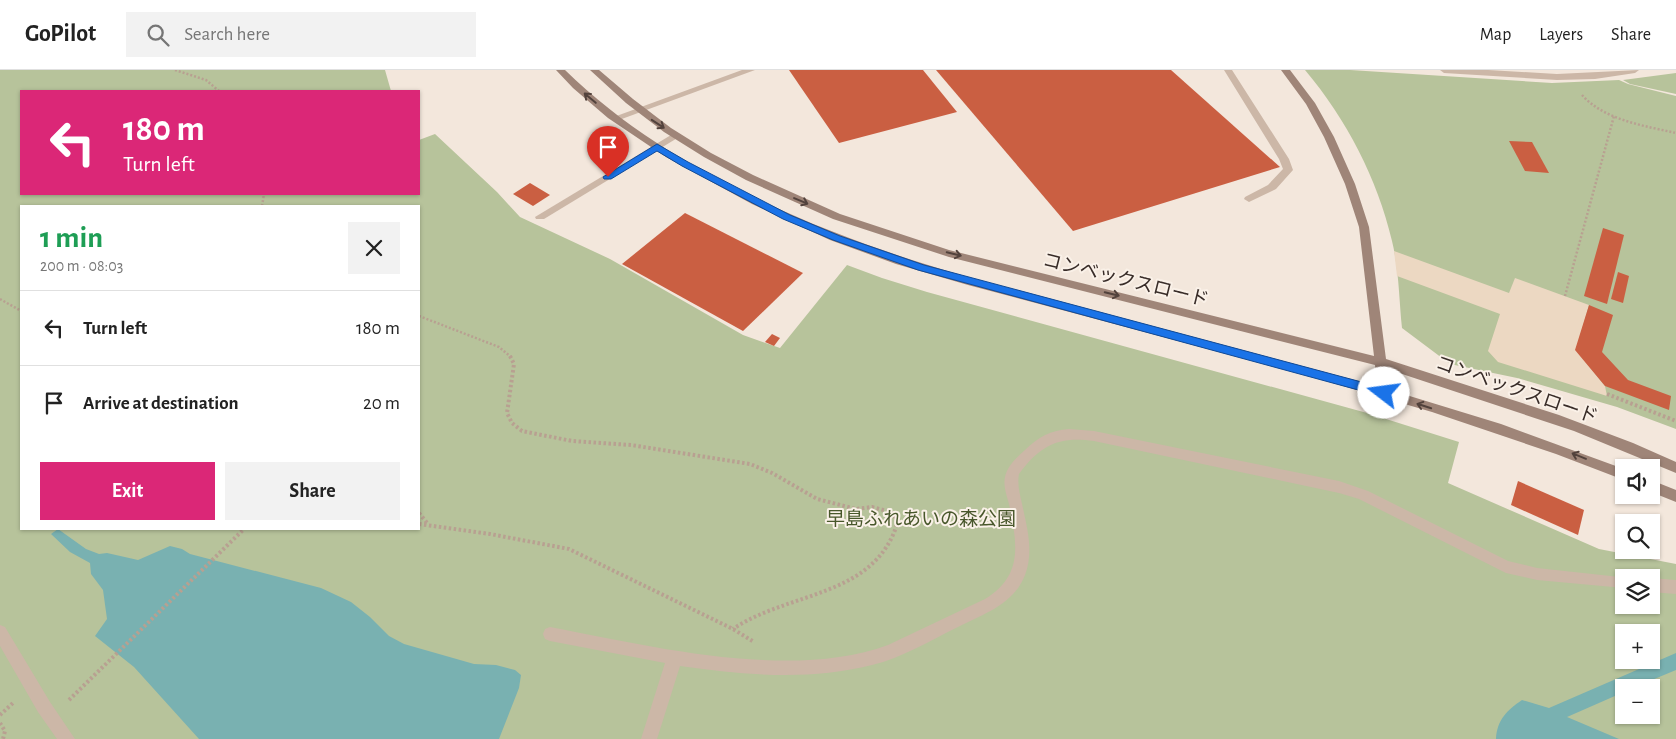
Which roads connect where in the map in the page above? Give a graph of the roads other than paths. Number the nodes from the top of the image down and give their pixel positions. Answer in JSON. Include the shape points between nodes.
{"nodes":[{"id":1,"x":560,"y":70,"type":"edge"},
{"id":2,"x":594,"y":70,"type":"edge"},
{"id":3,"x":750,"y":70,"type":"edge"},
{"id":4,"x":1228,"y":70,"type":"edge"},
{"id":5,"x":1286,"y":70,"type":"edge"},
{"id":6,"x":1444,"y":70,"type":"edge"},
{"id":7,"x":1635,"y":70,"type":"edge"},
{"id":8,"x":638,"y":110,"type":"junction"},
{"id":9,"x":616,"y":118,"type":"junction"},
{"id":10,"x":676,"y":135,"type":"junction"},
{"id":11,"x":657,"y":147,"type":"junction"},
{"id":12,"x":1249,"y":199,"type":"dead end"},
{"id":13,"x":540,"y":217,"type":"dead end"},
{"id":14,"x":1380,"y":362,"type":"junction"},
{"id":15,"x":1384,"y":393,"type":"junction"},
{"id":16,"x":1676,"y":468,"type":"edge"},
{"id":17,"x":1615,"y":471,"type":"edge"},
{"id":18,"x":1660,"y":490,"type":"edge"},
{"id":19,"x":1676,"y":496,"type":"edge"},
{"id":20,"x":1615,"y":581,"type":"edge"},
{"id":21,"x":1660,"y":586,"type":"edge"},
{"id":22,"x":1676,"y":587,"type":"edge"},
{"id":23,"x":0,"y":632,"type":"edge"},
{"id":24,"x":550,"y":634,"type":"dead end"},
{"id":25,"x":675,"y":658,"type":"junction"},
{"id":26,"x":67,"y":739,"type":"edge"},
{"id":27,"x":649,"y":739,"type":"edge"}],
"edges":[{"from":9,"to":1,"type":"street","one_way":true},
{"from":2,"to":8,"type":"street","name":"コンベックスロード"},
{"from":3,"to":8,"type":"street"},
{"from":4,"to":12,"type":"street","via":[[1288,170],[1272,187]]},
{"from":5,"to":14,"type":"street","via":[[1310,103],[1328,137],[1350,184],[1364,227]]},
{"from":6,"to":7,"type":"street","via":[[1573,76]]},
{"from":8,"to":9,"type":"street"},
{"from":8,"to":10,"type":"street","name":"コンベックスロード","one_way":true},
{"from":9,"to":11,"type":"street"},
{"from":10,"to":11,"type":"street"},
{"from":10,"to":14,"type":"street","name":"コンベックスロード","one_way":true,"via":[[716,160],[780,192],[845,219],[927,247]]},
{"from":11,"to":13,"type":"street"},
{"from":11,"to":15,"type":"street","via":[[786,217],[921,268]]},
{"from":14,"to":15,"type":"street"},
{"from":14,"to":16,"type":"street","name":"コンベックスロード","via":[[1531,410],[1641,451]]},
{"from":17,"to":15,"type":"street","one_way":true,"via":[[1567,452]]},
{"from":18,"to":19,"type":"street"},
{"from":20,"to":25,"type":"street","via":[[1537,574],[1506,567],[1363,495],[1339,487],[1094,436],[1062,434],[1044,440],[1013,472],[1011,484],[1023,537],[1022,568],[1015,582],[1001,596],[932,633],[874,657],[822,667],[708,664]]},
{"from":21,"to":22,"type":"street"},
{"from":23,"to":26,"type":"street","via":[[44,708]]},
{"from":24,"to":25,"type":"street"},
{"from":25,"to":27,"type":"street"}]}
